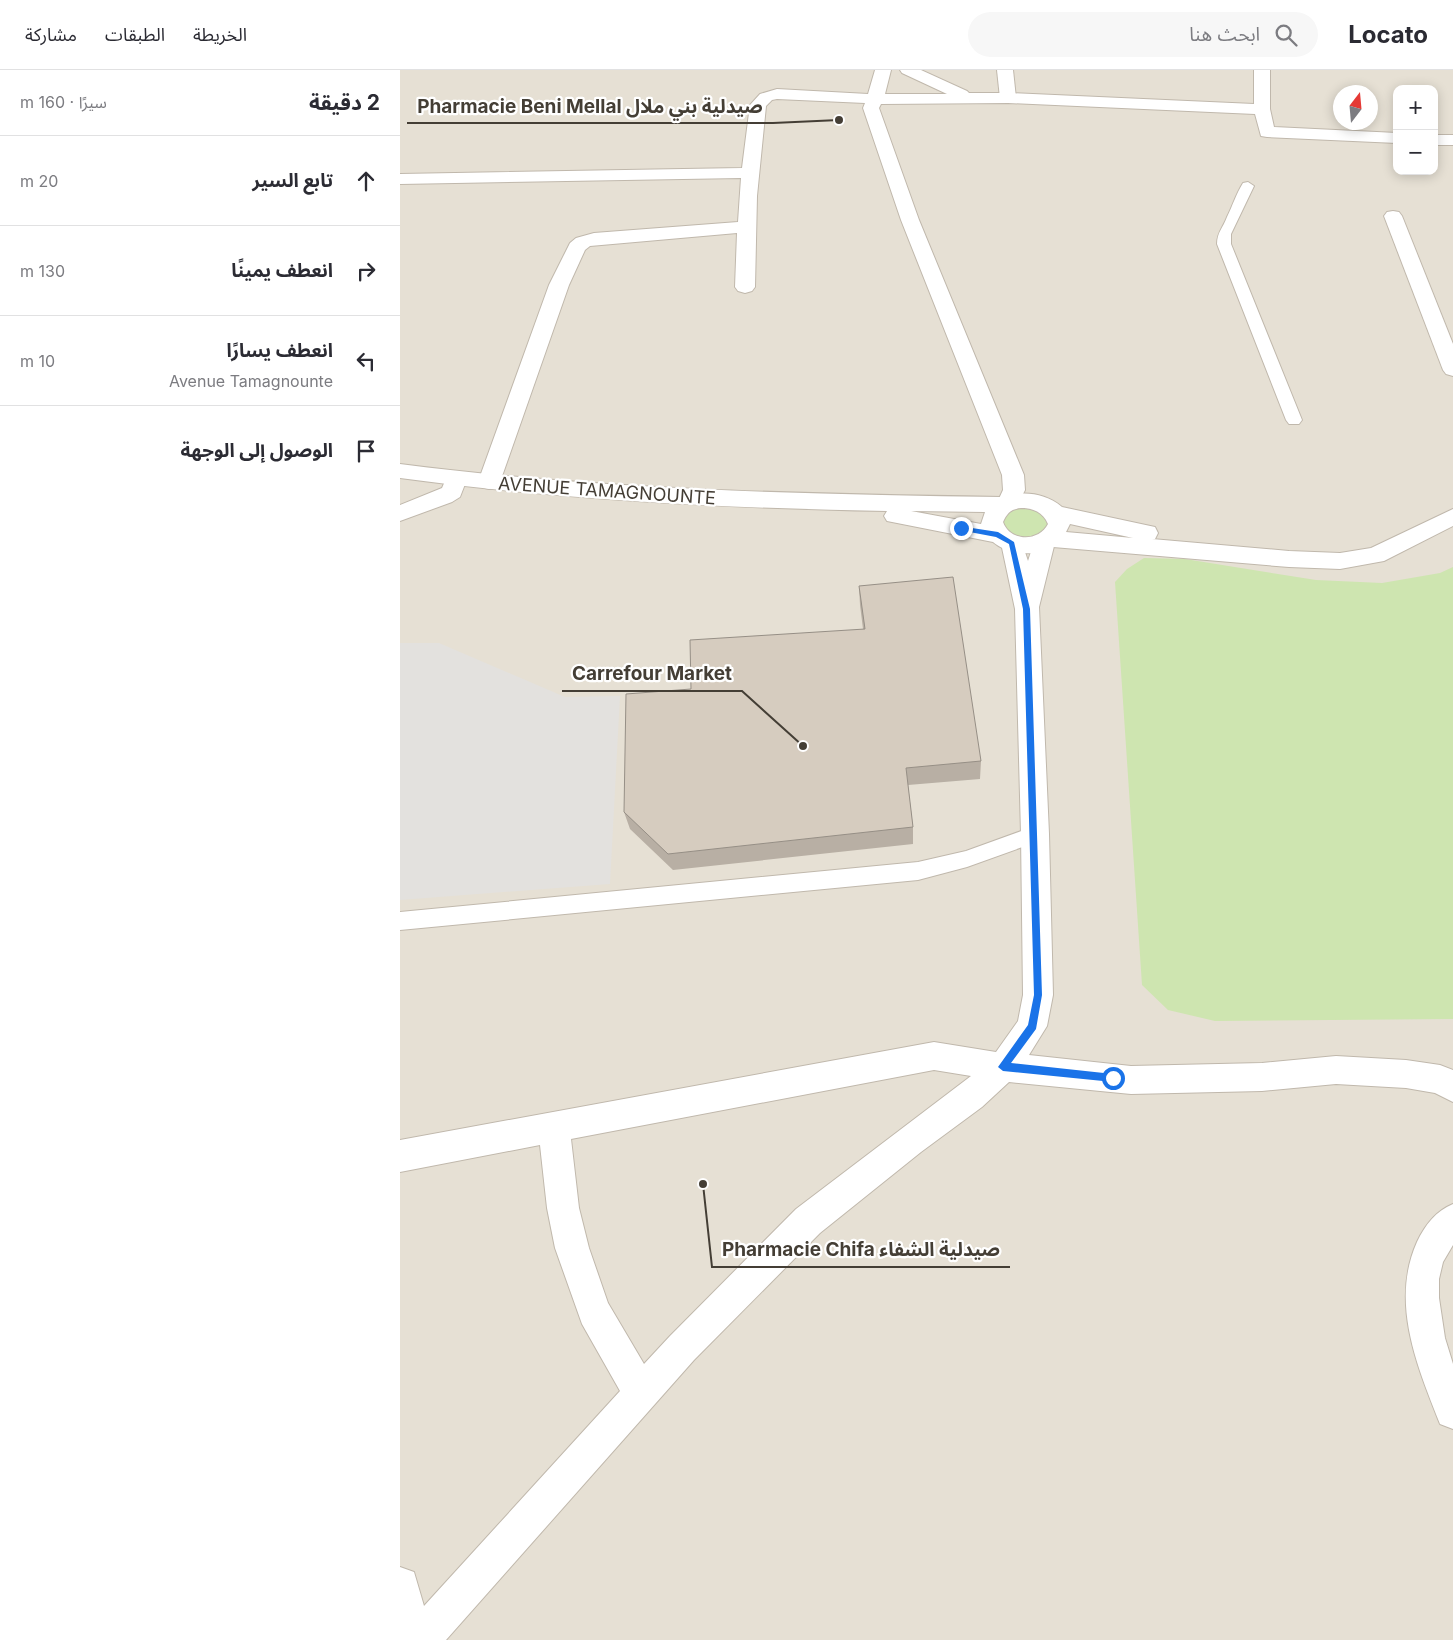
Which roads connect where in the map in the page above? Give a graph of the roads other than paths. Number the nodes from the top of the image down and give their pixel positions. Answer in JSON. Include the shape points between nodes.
{"nodes":[{"id":1,"x":883,"y":70,"type":"edge"},
{"id":2,"x":908,"y":70,"type":"edge"},
{"id":3,"x":1005,"y":70,"type":"edge"},
{"id":4,"x":1262,"y":70,"type":"edge"},
{"id":5,"x":948,"y":88,"type":"junction"},
{"id":6,"x":877,"y":93,"type":"junction"},
{"id":7,"x":967,"y":97,"type":"junction"},
{"id":8,"x":1008,"y":98,"type":"junction"},
{"id":9,"x":1262,"y":109,"type":"junction"},
{"id":10,"x":1393,"y":138,"type":"edge"},
{"id":11,"x":1438,"y":140,"type":"edge"},
{"id":12,"x":1453,"y":140,"type":"edge"},
{"id":13,"x":749,"y":174,"type":"junction"},
{"id":14,"x":400,"y":179,"type":"edge"},
{"id":15,"x":1248,"y":186,"type":"dead end"},
{"id":16,"x":1393,"y":216,"type":"dead end"},
{"id":17,"x":745,"y":227,"type":"junction"},
{"id":18,"x":746,"y":287,"type":"dead end"},
{"id":19,"x":1453,"y":370,"type":"edge"},
{"id":20,"x":1294,"y":420,"type":"dead end"},
{"id":21,"x":400,"y":471,"type":"edge"},
{"id":22,"x":1013,"y":475,"type":"junction"},
{"id":23,"x":456,"y":479,"type":"junction"},
{"id":24,"x":488,"y":482,"type":"junction"},
{"id":25,"x":815,"y":502,"type":"junction"},
{"id":26,"x":1006,"y":504,"type":"junction"},
{"id":27,"x":1045,"y":507,"type":"junction"},
{"id":28,"x":400,"y":513,"type":"edge"},
{"id":29,"x":1453,"y":517,"type":"edge"},
{"id":30,"x":1005,"y":539,"type":"junction"},
{"id":31,"x":1047,"y":541,"type":"junction"},
{"id":32,"x":1224,"y":552,"type":"junction"},
{"id":33,"x":1027,"y":609,"type":"junction"},
{"id":34,"x":1035,"y":834,"type":"junction"},
{"id":35,"x":400,"y":921,"type":"edge"},
{"id":36,"x":1003,"y":1067,"type":"junction"},
{"id":37,"x":1453,"y":1086,"type":"edge"},
{"id":38,"x":554,"y":1127,"type":"junction"},
{"id":39,"x":400,"y":1156,"type":"edge"},
{"id":40,"x":1453,"y":1220,"type":"edge"},
{"id":41,"x":641,"y":1394,"type":"junction"},
{"id":42,"x":1453,"y":1411,"type":"edge"},
{"id":43,"x":400,"y":1586,"type":"edge"},
{"id":44,"x":414,"y":1640,"type":"edge"},
{"id":45,"x":420,"y":1640,"type":"edge"}],
"edges":[{"from":1,"to":6,"type":"street"},
{"from":2,"to":5,"type":"street"},
{"from":3,"to":8,"type":"street"},
{"from":4,"to":9,"type":"street"},
{"from":5,"to":6,"type":"street"},
{"from":5,"to":7,"type":"street"},
{"from":6,"to":7,"type":"street"},
{"from":6,"to":13,"type":"street","via":[[777,94],[766,97],[758,105]]},
{"from":6,"to":22,"type":"street","via":[[872,108],[910,220]]},
{"from":7,"to":8,"type":"street"},
{"from":8,"to":9,"type":"street"},
{"from":9,"to":10,"type":"street","via":[[1267,132]]},
{"from":11,"to":12,"type":"street"},
{"from":13,"to":14,"type":"street"},
{"from":13,"to":17,"type":"street"},
{"from":15,"to":20,"type":"lane","via":[[1224,234],[1224,244]]},
{"from":16,"to":19,"type":"street"},
{"from":17,"to":18,"type":"street"},
{"from":17,"to":24,"type":"street","via":[[594,239],[577,247]]},
{"from":21,"to":23,"type":"street","name":"AVENUE TAMAGNOUNTE"},
{"from":22,"to":26,"type":"street","via":[[1014,490]]},
{"from":22,"to":27,"type":"street"},
{"from":23,"to":24,"type":"street","name":"AVENUE TAMAGNOUNTE"},
{"from":23,"to":28,"type":"street","via":[[452,492],[444,497]]},
{"from":24,"to":25,"type":"street","name":"AVENUE TAMAGNOUNTE","via":[[680,498]]},
{"from":25,"to":26,"type":"street","name":"AVENUE TAMAGNOUNTE"},
{"from":25,"to":30,"type":"street","name":"AVENUE TAMAGNOUNTE"},
{"from":26,"to":27,"type":"street","via":[[1026,500]]},
{"from":26,"to":30,"type":"street","via":[[993,515],[992,522]]},
{"from":27,"to":31,"type":"street","via":[[1059,524]]},
{"from":27,"to":32,"type":"street"},
{"from":29,"to":32,"type":"street","via":[[1376,555],[1340,561]]},
{"from":30,"to":31,"type":"street","via":[[1034,545]]},
{"from":30,"to":33,"type":"street"},
{"from":31,"to":32,"type":"street"},
{"from":31,"to":33,"type":"street"},
{"from":33,"to":34,"type":"street"},
{"from":34,"to":35,"type":"lane","via":[[968,859],[918,871]]},
{"from":34,"to":36,"type":"street","via":[[1038,995],[1032,1026]]},
{"from":36,"to":37,"type":"street","via":[[1131,1080],[1262,1077],[1336,1070],[1406,1074],[1440,1079]]},
{"from":36,"to":38,"type":"street","via":[[934,1056]]},
{"from":36,"to":41,"type":"street","via":[[971,1097],[808,1221]]},
{"from":38,"to":39,"type":"street"},
{"from":38,"to":41,"type":"street","via":[[563,1208],[572,1248],[594,1312]]},
{"from":40,"to":42,"type":"street","via":[[1425,1262],[1422,1288],[1424,1320],[1440,1381]]},
{"from":41,"to":45,"type":"street"},
{"from":43,"to":44,"type":"street"}]}
